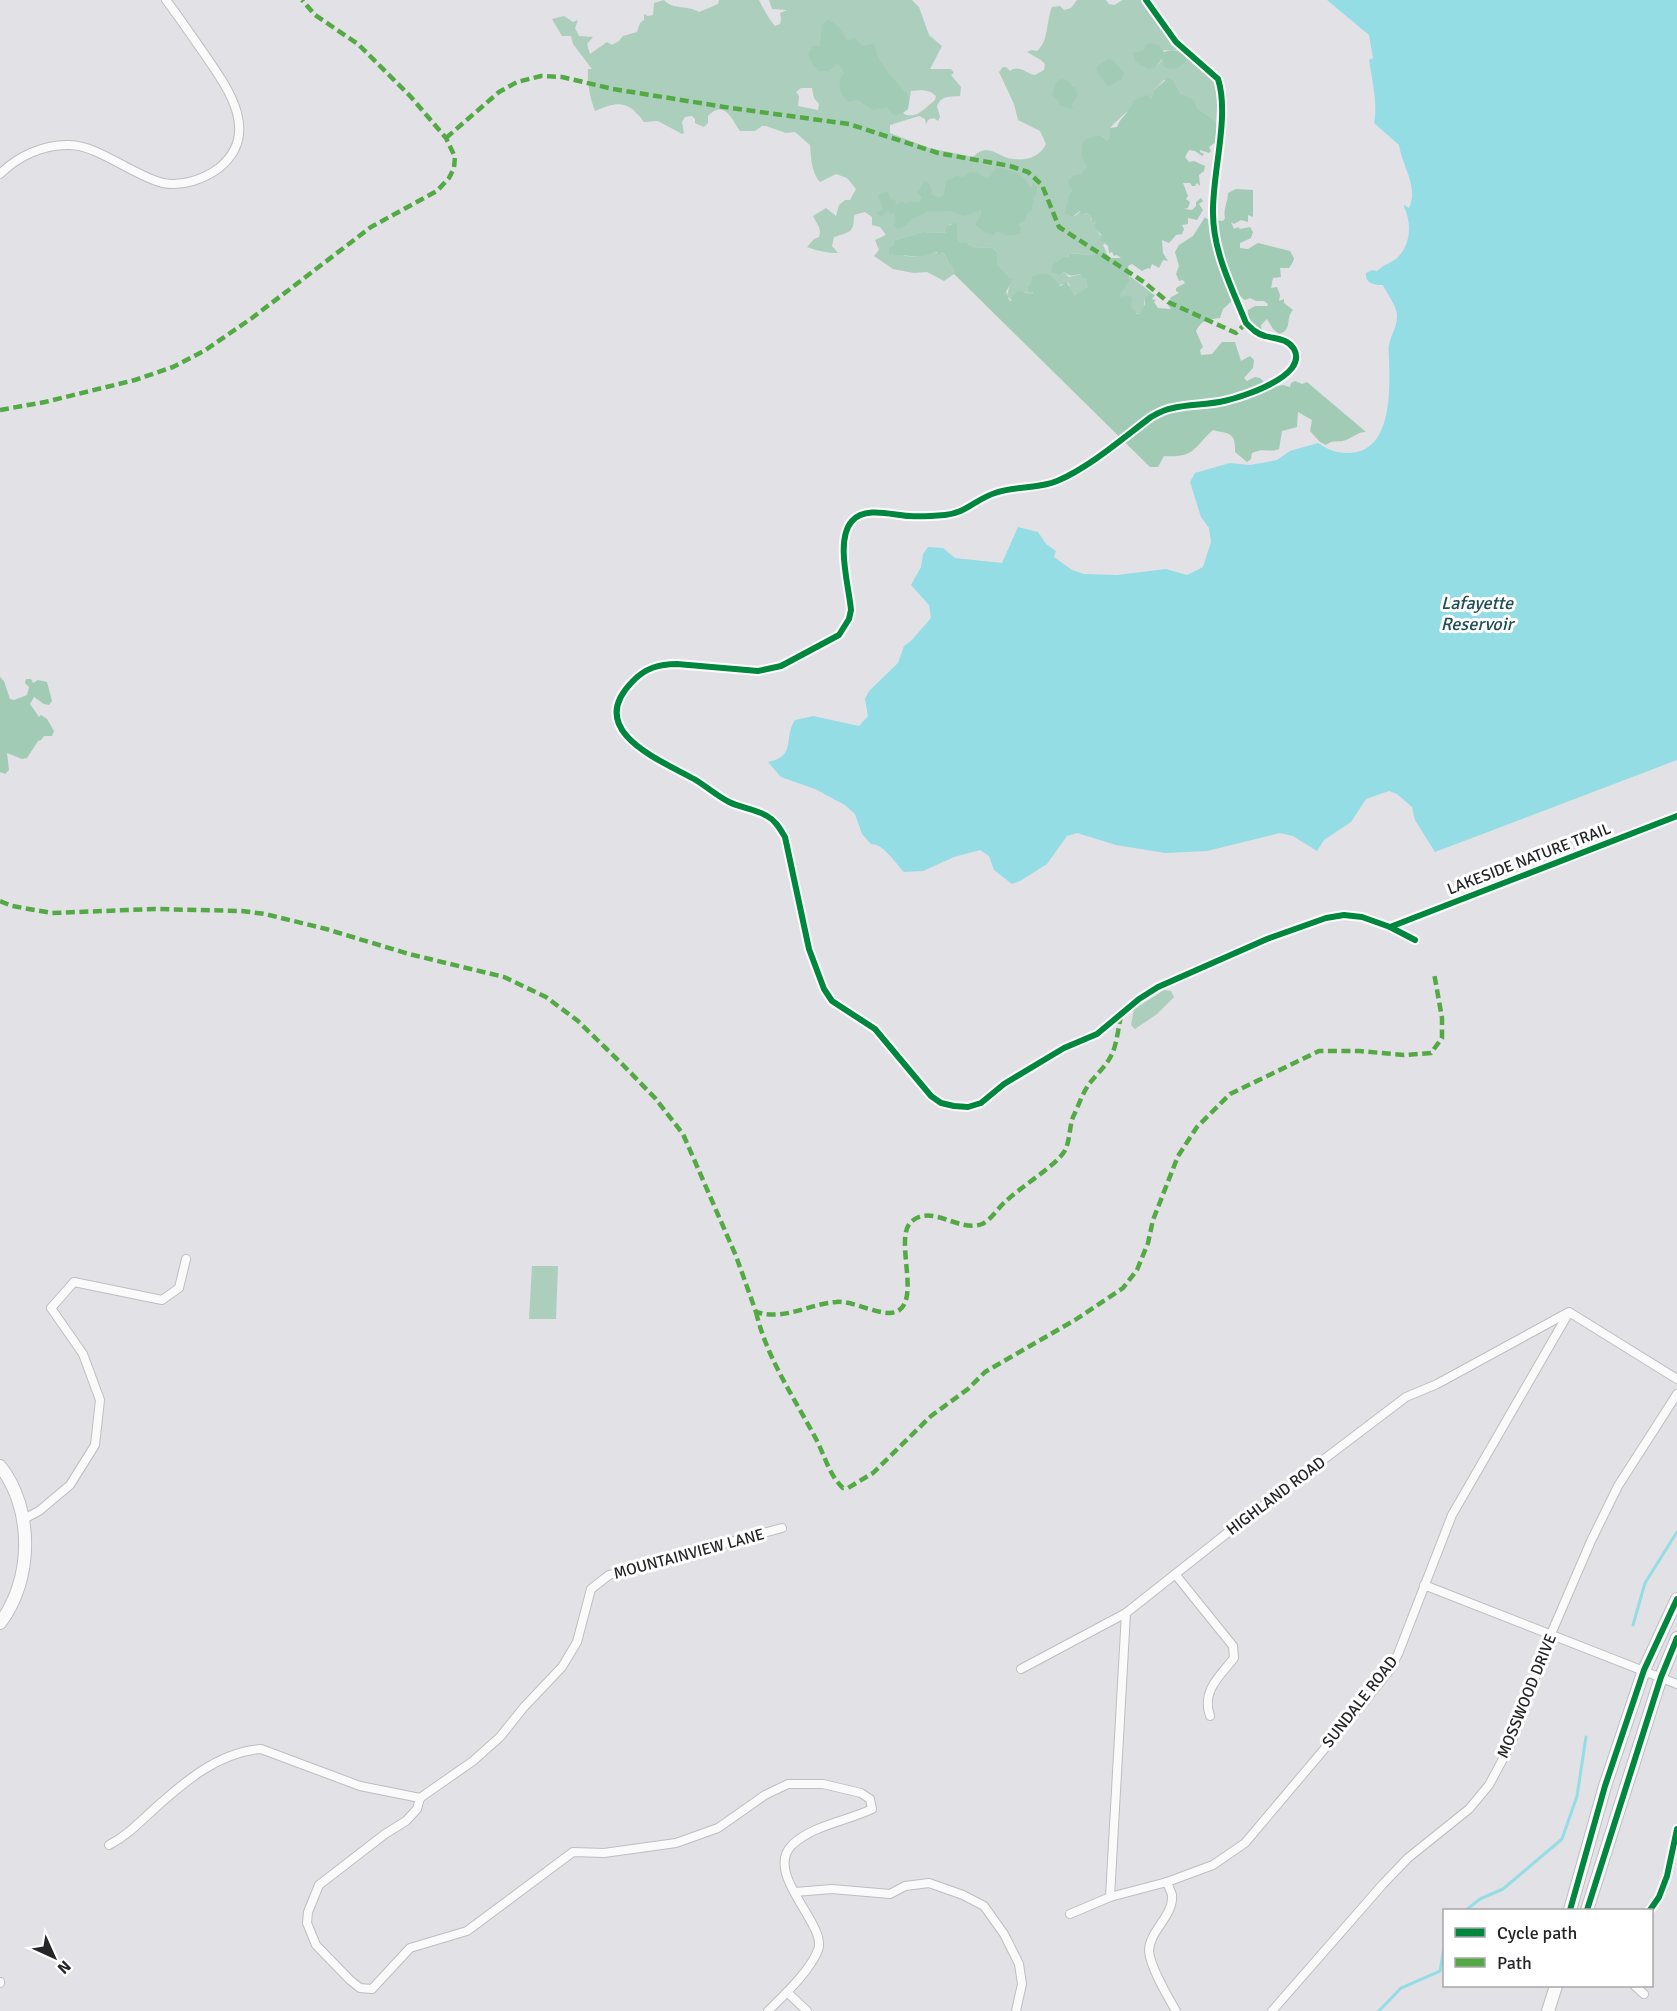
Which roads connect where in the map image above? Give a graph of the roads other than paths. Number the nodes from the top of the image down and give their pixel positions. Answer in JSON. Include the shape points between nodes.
{"nodes":[{"id":1,"x":166,"y":0,"type":"edge"},
{"id":2,"x":0,"y":174,"type":"edge"},
{"id":3,"x":186,"y":1259,"type":"dead end"},
{"id":4,"x":1569,"y":1312,"type":"junction"},
{"id":5,"x":1677,"y":1379,"type":"edge"},
{"id":6,"x":1677,"y":1394,"type":"edge"},
{"id":7,"x":0,"y":1466,"type":"edge"},
{"id":8,"x":22,"y":1520,"type":"junction"},
{"id":9,"x":782,"y":1528,"type":"dead end"},
{"id":10,"x":1175,"y":1574,"type":"junction"},
{"id":11,"x":1424,"y":1585,"type":"junction"},
{"id":12,"x":1677,"y":1599,"type":"edge"},
{"id":13,"x":1126,"y":1613,"type":"junction"},
{"id":14,"x":0,"y":1623,"type":"edge"},
{"id":15,"x":1551,"y":1634,"type":"junction"},
{"id":16,"x":1677,"y":1638,"type":"edge"},
{"id":17,"x":1021,"y":1669,"type":"dead end"},
{"id":18,"x":1644,"y":1670,"type":"junction"},
{"id":19,"x":1661,"y":1677,"type":"junction"},
{"id":20,"x":1677,"y":1684,"type":"edge"},
{"id":21,"x":1210,"y":1716,"type":"dead end"},
{"id":22,"x":420,"y":1798,"type":"junction"},
{"id":23,"x":109,"y":1845,"type":"dead end"},
{"id":24,"x":1167,"y":1882,"type":"junction"},
{"id":25,"x":795,"y":1892,"type":"junction"},
{"id":26,"x":1110,"y":1897,"type":"junction"},
{"id":27,"x":1571,"y":1909,"type":"edge"},
{"id":28,"x":1588,"y":1909,"type":"edge"},
{"id":29,"x":1070,"y":1914,"type":"dead end"},
{"id":30,"x":1556,"y":1987,"type":"edge"},
{"id":31,"x":1636,"y":1987,"type":"edge"},
{"id":32,"x":787,"y":1992,"type":"junction"},
{"id":33,"x":1644,"y":1994,"type":"dead end"},
{"id":34,"x":768,"y":2011,"type":"edge"},
{"id":35,"x":807,"y":2011,"type":"edge"},
{"id":36,"x":1016,"y":2011,"type":"edge"},
{"id":37,"x":1176,"y":2011,"type":"edge"},
{"id":38,"x":1272,"y":2011,"type":"edge"},
{"id":39,"x":1548,"y":2011,"type":"edge"}],
"edges":[{"from":1,"to":2,"type":"street","via":[[228,87],[239,117],[238,140],[229,160],[207,177],[163,183],[72,145],[24,155]]},
{"from":3,"to":8,"type":"street","via":[[179,1288],[162,1300],[74,1282],[51,1308],[83,1354],[100,1400],[95,1445],[70,1485]]},
{"from":4,"to":5,"type":"street"},
{"from":4,"to":10,"type":"street","name":"HIGHLAND ROAD","via":[[1406,1397]]},
{"from":4,"to":11,"type":"street","name":"SUNDALE ROAD","via":[[1452,1515]]},
{"from":6,"to":15,"type":"street","name":"MOSSWOOD DRIVE","via":[[1618,1486]]},
{"from":7,"to":8,"type":"main road","via":[[18,1496]]},
{"from":8,"to":14,"type":"main road","via":[[24,1562],[16,1593]]},
{"from":9,"to":22,"type":"street","name":"MOUNTAINVIEW LANE","via":[[609,1575],[591,1589],[577,1642],[562,1667],[500,1737]]},
{"from":10,"to":13,"type":"street","name":"HIGHLAND ROAD"},
{"from":10,"to":21,"type":"street","via":[[1235,1653],[1209,1690],[1206,1700]]},
{"from":11,"to":15,"type":"street"},
{"from":11,"to":24,"type":"street","name":"SUNDALE ROAD","via":[[1389,1671],[1245,1843],[1213,1865]]},
{"from":12,"to":18,"type":"main road"},
{"from":13,"to":17,"type":"street","name":"HIGHLAND ROAD"},
{"from":13,"to":26,"type":"street"},
{"from":15,"to":18,"type":"street"},
{"from":15,"to":38,"type":"street","name":"MOSSWOOD DRIVE","via":[[1511,1744],[1489,1785],[1469,1809],[1408,1858],[1383,1884]]},
{"from":16,"to":19,"type":"main road"},
{"from":18,"to":19,"type":"street"},
{"from":18,"to":27,"type":"main road","via":[[1605,1786]]},
{"from":19,"to":20,"type":"street"},
{"from":19,"to":28,"type":"main road"},
{"from":22,"to":23,"type":"street","via":[[360,1786],[261,1749],[244,1750],[178,1787],[124,1837]]},
{"from":22,"to":25,"type":"street","via":[[417,1809],[406,1821],[319,1885],[308,1912],[306,1923],[316,1945],[360,1988],[372,1989],[410,1948],[467,1931],[573,1852],[603,1853],[676,1844],[717,1828],[788,1784],[823,1784],[870,1799],[872,1809],[812,1832],[791,1846],[784,1865]]},
{"from":24,"to":26,"type":"street","name":"SUNDALE ROAD"},
{"from":24,"to":37,"type":"street","via":[[1172,1897],[1149,1953]]},
{"from":25,"to":32,"type":"street","via":[[818,1937],[819,1949]]},
{"from":25,"to":36,"type":"street","via":[[832,1889],[890,1894],[905,1886],[929,1883],[984,1906],[1020,1964],[1022,1984]]},
{"from":26,"to":29,"type":"street","name":"SUNDALE ROAD"},
{"from":30,"to":39,"type":"main road"},
{"from":31,"to":33,"type":"street"},
{"from":32,"to":34,"type":"street"},
{"from":32,"to":35,"type":"street"}]}
